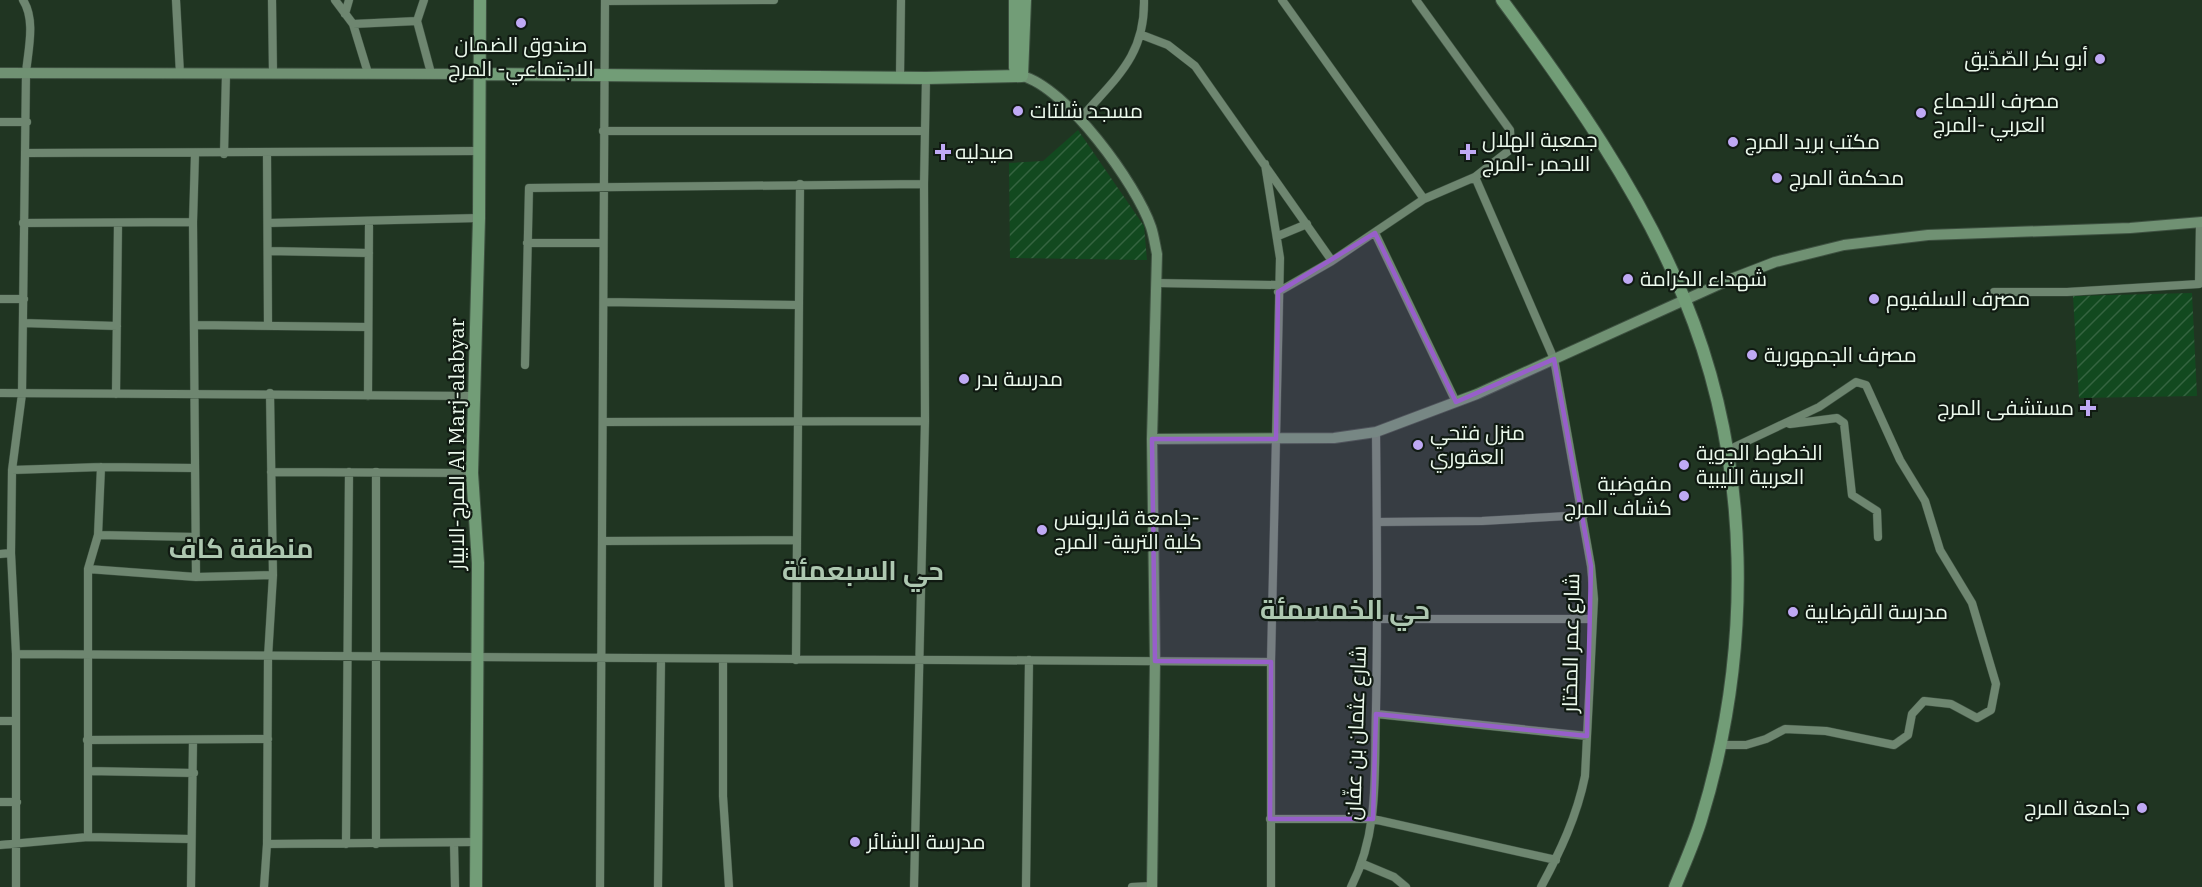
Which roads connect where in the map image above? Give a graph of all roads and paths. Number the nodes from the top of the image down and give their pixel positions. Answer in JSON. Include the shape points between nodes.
{"nodes":[{"id":1,"x":23,"y":0,"type":"edge"},
{"id":2,"x":176,"y":0,"type":"edge"},
{"id":3,"x":272,"y":0,"type":"edge"},
{"id":4,"x":334,"y":0,"type":"edge"},
{"id":5,"x":349,"y":0,"type":"edge"},
{"id":6,"x":424,"y":0,"type":"edge"},
{"id":7,"x":480,"y":0,"type":"edge"},
{"id":8,"x":605,"y":0,"type":"edge"},
{"id":9,"x":774,"y":0,"type":"edge"},
{"id":10,"x":901,"y":0,"type":"edge"},
{"id":11,"x":1015,"y":0,"type":"edge"},
{"id":12,"x":1025,"y":0,"type":"edge"},
{"id":13,"x":1144,"y":0,"type":"edge"},
{"id":14,"x":1282,"y":0,"type":"edge"},
{"id":15,"x":1416,"y":0,"type":"edge"},
{"id":16,"x":1502,"y":0,"type":"edge"},
{"id":17,"x":345,"y":14,"type":"junction"},
{"id":18,"x":417,"y":21,"type":"junction"},
{"id":19,"x":353,"y":24,"type":"junction"},
{"id":20,"x":1142,"y":35,"type":"junction"},
{"id":21,"x":0,"y":73,"type":"edge"},
{"id":22,"x":26,"y":73,"type":"junction"},
{"id":23,"x":368,"y":73,"type":"junction"},
{"id":24,"x":180,"y":74,"type":"junction"},
{"id":25,"x":226,"y":74,"type":"junction"},
{"id":26,"x":273,"y":74,"type":"junction"},
{"id":27,"x":430,"y":74,"type":"junction"},
{"id":28,"x":480,"y":74,"type":"junction"},
{"id":29,"x":604,"y":75,"type":"junction"},
{"id":30,"x":900,"y":77,"type":"junction"},
{"id":31,"x":1018,"y":77,"type":"junction"},
{"id":32,"x":926,"y":78,"type":"junction"},
{"id":33,"x":1082,"y":118,"type":"junction"},
{"id":34,"x":0,"y":122,"type":"edge"},
{"id":35,"x":27,"y":122,"type":"junction"},
{"id":36,"x":603,"y":131,"type":"junction"},
{"id":37,"x":925,"y":131,"type":"junction"},
{"id":38,"x":478,"y":151,"type":"junction"},
{"id":39,"x":27,"y":153,"type":"junction"},
{"id":40,"x":195,"y":154,"type":"junction"},
{"id":41,"x":224,"y":154,"type":"junction"},
{"id":42,"x":267,"y":154,"type":"junction"},
{"id":43,"x":1265,"y":164,"type":"junction"},
{"id":44,"x":1475,"y":177,"type":"junction"},
{"id":45,"x":800,"y":184,"type":"junction"},
{"id":46,"x":924,"y":184,"type":"junction"},
{"id":47,"x":603,"y":187,"type":"junction"},
{"id":48,"x":1424,"y":199,"type":"junction"},
{"id":49,"x":478,"y":218,"type":"junction"},
{"id":50,"x":193,"y":222,"type":"junction"},
{"id":51,"x":369,"y":222,"type":"junction"},
{"id":52,"x":2201,"y":222,"type":"edge"},
{"id":53,"x":23,"y":223,"type":"junction"},
{"id":54,"x":118,"y":223,"type":"junction"},
{"id":55,"x":268,"y":223,"type":"junction"},
{"id":56,"x":1307,"y":224,"type":"junction"},
{"id":57,"x":1375,"y":232,"type":"junction"},
{"id":58,"x":1278,"y":236,"type":"junction"},
{"id":59,"x":527,"y":243,"type":"junction"},
{"id":60,"x":603,"y":243,"type":"junction"},
{"id":61,"x":268,"y":251,"type":"junction"},
{"id":62,"x":369,"y":253,"type":"junction"},
{"id":63,"x":1332,"y":261,"type":"junction"},
{"id":64,"x":1156,"y":283,"type":"junction"},
{"id":65,"x":1278,"y":288,"type":"junction"},
{"id":66,"x":1994,"y":292,"type":"dead end"},
{"id":67,"x":1684,"y":298,"type":"junction"},
{"id":68,"x":0,"y":299,"type":"edge"},
{"id":69,"x":24,"y":299,"type":"junction"},
{"id":70,"x":604,"y":302,"type":"junction"},
{"id":71,"x":798,"y":305,"type":"junction"},
{"id":72,"x":23,"y":323,"type":"junction"},
{"id":73,"x":194,"y":325,"type":"junction"},
{"id":74,"x":268,"y":325,"type":"junction"},
{"id":75,"x":117,"y":326,"type":"junction"},
{"id":76,"x":367,"y":327,"type":"junction"},
{"id":77,"x":1554,"y":359,"type":"junction"},
{"id":78,"x":525,"y":365,"type":"dead end"},
{"id":79,"x":0,"y":393,"type":"edge"},
{"id":80,"x":194,"y":393,"type":"junction"},
{"id":81,"x":270,"y":393,"type":"junction"},
{"id":82,"x":22,"y":394,"type":"junction"},
{"id":83,"x":116,"y":394,"type":"junction"},
{"id":84,"x":368,"y":396,"type":"junction"},
{"id":85,"x":473,"y":396,"type":"junction"},
{"id":86,"x":1456,"y":402,"type":"junction"},
{"id":87,"x":925,"y":421,"type":"junction"},
{"id":88,"x":603,"y":422,"type":"junction"},
{"id":89,"x":797,"y":422,"type":"junction"},
{"id":90,"x":1786,"y":424,"type":"junction"},
{"id":91,"x":1376,"y":432,"type":"junction"},
{"id":92,"x":1152,"y":439,"type":"junction"},
{"id":93,"x":1276,"y":439,"type":"junction"},
{"id":94,"x":1726,"y":451,"type":"junction"},
{"id":95,"x":102,"y":467,"type":"junction"},
{"id":96,"x":194,"y":468,"type":"junction"},
{"id":97,"x":12,"y":471,"type":"junction"},
{"id":98,"x":271,"y":472,"type":"junction"},
{"id":99,"x":349,"y":472,"type":"junction"},
{"id":100,"x":376,"y":472,"type":"junction"},
{"id":101,"x":472,"y":473,"type":"junction"},
{"id":102,"x":1584,"y":515,"type":"junction"},
{"id":103,"x":1377,"y":522,"type":"junction"},
{"id":104,"x":98,"y":536,"type":"junction"},
{"id":105,"x":196,"y":537,"type":"junction"},
{"id":106,"x":1878,"y":537,"type":"dead end"},
{"id":107,"x":797,"y":540,"type":"junction"},
{"id":108,"x":603,"y":541,"type":"junction"},
{"id":109,"x":12,"y":553,"type":"junction"},
{"id":110,"x":0,"y":554,"type":"edge"},
{"id":111,"x":88,"y":569,"type":"junction"},
{"id":112,"x":273,"y":575,"type":"junction"},
{"id":113,"x":196,"y":577,"type":"junction"},
{"id":114,"x":1378,"y":619,"type":"junction"},
{"id":115,"x":1593,"y":619,"type":"junction"},
{"id":116,"x":16,"y":654,"type":"junction"},
{"id":117,"x":476,"y":655,"type":"junction"},
{"id":118,"x":88,"y":656,"type":"junction"},
{"id":119,"x":268,"y":657,"type":"junction"},
{"id":120,"x":348,"y":657,"type":"junction"},
{"id":121,"x":376,"y":657,"type":"junction"},
{"id":122,"x":602,"y":658,"type":"junction"},
{"id":123,"x":661,"y":659,"type":"junction"},
{"id":124,"x":723,"y":660,"type":"junction"},
{"id":125,"x":796,"y":660,"type":"junction"},
{"id":126,"x":1029,"y":660,"type":"junction"},
{"id":127,"x":920,"y":661,"type":"junction"},
{"id":128,"x":1155,"y":661,"type":"junction"},
{"id":129,"x":1271,"y":662,"type":"junction"},
{"id":130,"x":1376,"y":714,"type":"junction"},
{"id":131,"x":0,"y":721,"type":"edge"},
{"id":132,"x":16,"y":721,"type":"junction"},
{"id":133,"x":1587,"y":736,"type":"junction"},
{"id":134,"x":268,"y":739,"type":"junction"},
{"id":135,"x":87,"y":740,"type":"junction"},
{"id":136,"x":193,"y":740,"type":"junction"},
{"id":137,"x":1720,"y":745,"type":"junction"},
{"id":138,"x":88,"y":771,"type":"junction"},
{"id":139,"x":194,"y":773,"type":"junction"},
{"id":140,"x":0,"y":802,"type":"edge"},
{"id":141,"x":17,"y":802,"type":"junction"},
{"id":142,"x":1270,"y":819,"type":"junction"},
{"id":143,"x":1373,"y":819,"type":"junction"},
{"id":144,"x":88,"y":837,"type":"junction"},
{"id":145,"x":190,"y":839,"type":"junction"},
{"id":146,"x":476,"y":842,"type":"junction"},
{"id":147,"x":454,"y":843,"type":"junction"},
{"id":148,"x":17,"y":844,"type":"junction"},
{"id":149,"x":267,"y":844,"type":"junction"},
{"id":150,"x":346,"y":844,"type":"junction"},
{"id":151,"x":376,"y":844,"type":"junction"},
{"id":152,"x":0,"y":845,"type":"edge"},
{"id":153,"x":1556,"y":860,"type":"junction"},
{"id":154,"x":1363,"y":864,"type":"junction"},
{"id":155,"x":16,"y":887,"type":"edge"},
{"id":156,"x":191,"y":887,"type":"edge"},
{"id":157,"x":264,"y":887,"type":"edge"},
{"id":158,"x":455,"y":887,"type":"edge"},
{"id":159,"x":476,"y":887,"type":"edge"},
{"id":160,"x":600,"y":887,"type":"edge"},
{"id":161,"x":658,"y":887,"type":"edge"},
{"id":162,"x":729,"y":887,"type":"edge"},
{"id":163,"x":914,"y":887,"type":"edge"},
{"id":164,"x":1026,"y":887,"type":"edge"},
{"id":165,"x":1132,"y":887,"type":"edge"},
{"id":166,"x":1152,"y":887,"type":"edge"},
{"id":167,"x":1271,"y":887,"type":"edge"},
{"id":168,"x":1351,"y":887,"type":"edge"},
{"id":169,"x":1406,"y":887,"type":"edge"},
{"id":170,"x":1541,"y":887,"type":"edge"},
{"id":171,"x":1675,"y":887,"type":"edge"}],
"edges":[{"from":1,"to":22,"type":"street","via":[[30,24]]},
{"from":2,"to":24,"type":"street"},
{"from":3,"to":26,"type":"street"},
{"from":4,"to":17,"type":"street"},
{"from":5,"to":17,"type":"street"},
{"from":6,"to":18,"type":"street"},
{"from":7,"to":28,"type":"main road","name":"المرج-الابيار Al Marj-alabyar"},
{"from":8,"to":9,"type":"street"},
{"from":8,"to":29,"type":"street"},
{"from":10,"to":30,"type":"street"},
{"from":11,"to":31,"type":"main road"},
{"from":12,"to":31,"type":"main road"},
{"from":13,"to":20,"type":"street"},
{"from":14,"to":48,"type":"street"},
{"from":15,"to":44,"type":"street","via":[[1512,136],[1509,152]]},
{"from":16,"to":67,"type":"main road","via":[[1617,170]]},
{"from":17,"to":19,"type":"street"},
{"from":18,"to":19,"type":"street"},
{"from":18,"to":27,"type":"street"},
{"from":19,"to":23,"type":"street"},
{"from":20,"to":33,"type":"street","via":[[1128,63]]},
{"from":20,"to":43,"type":"street","via":[[1168,45],[1195,66]]},
{"from":21,"to":22,"type":"street"},
{"from":22,"to":24,"type":"street"},
{"from":22,"to":35,"type":"street"},
{"from":23,"to":26,"type":"street"},
{"from":23,"to":27,"type":"street"},
{"from":24,"to":25,"type":"street"},
{"from":25,"to":26,"type":"street"},
{"from":25,"to":41,"type":"street"},
{"from":27,"to":28,"type":"street"},
{"from":28,"to":29,"type":"main road"},
{"from":28,"to":38,"type":"main road","name":"المرج-الابيار Al Marj-alabyar"},
{"from":29,"to":30,"type":"main road"},
{"from":29,"to":36,"type":"street"},
{"from":30,"to":32,"type":"main road"},
{"from":31,"to":32,"type":"main road"},
{"from":31,"to":33,"type":"street","via":[[1043,84]]},
{"from":32,"to":37,"type":"street"},
{"from":33,"to":64,"type":"street","via":[[1131,189],[1151,227],[1157,254]]},
{"from":34,"to":35,"type":"street"},
{"from":35,"to":39,"type":"street"},
{"from":36,"to":37,"type":"street"},
{"from":36,"to":47,"type":"street"},
{"from":37,"to":46,"type":"street"},
{"from":38,"to":42,"type":"street"},
{"from":38,"to":49,"type":"main road","name":"المرج-الابيار Al Marj-alabyar"},
{"from":39,"to":40,"type":"street"},
{"from":39,"to":53,"type":"street"},
{"from":40,"to":41,"type":"street"},
{"from":40,"to":50,"type":"street"},
{"from":41,"to":42,"type":"street"},
{"from":42,"to":55,"type":"street"},
{"from":43,"to":56,"type":"street"},
{"from":43,"to":58,"type":"street"},
{"from":44,"to":48,"type":"street"},
{"from":44,"to":77,"type":"street","name":"شارع عمر المختار"},
{"from":45,"to":46,"type":"street"},
{"from":45,"to":47,"type":"street"},
{"from":45,"to":71,"type":"street"},
{"from":46,"to":87,"type":"street"},
{"from":47,"to":59,"type":"street","via":[[529,188]]},
{"from":47,"to":60,"type":"street"},
{"from":48,"to":57,"type":"street"},
{"from":49,"to":51,"type":"street"},
{"from":49,"to":85,"type":"main road","name":"المرج-الابيار Al Marj-alabyar"},
{"from":50,"to":54,"type":"street"},
{"from":50,"to":73,"type":"street"},
{"from":51,"to":55,"type":"street"},
{"from":51,"to":62,"type":"street"},
{"from":52,"to":66,"type":"street","via":[[2199,284]]},
{"from":52,"to":67,"type":"street","via":[[1918,236],[1844,245],[1775,262]]},
{"from":53,"to":54,"type":"street"},
{"from":53,"to":69,"type":"street"},
{"from":54,"to":75,"type":"street"},
{"from":55,"to":61,"type":"street"},
{"from":56,"to":58,"type":"street"},
{"from":56,"to":63,"type":"street"},
{"from":57,"to":63,"type":"street"},
{"from":57,"to":86,"type":"street"},
{"from":58,"to":65,"type":"street"},
{"from":59,"to":60,"type":"street"},
{"from":59,"to":78,"type":"street"},
{"from":60,"to":70,"type":"street"},
{"from":61,"to":62,"type":"street"},
{"from":61,"to":74,"type":"street"},
{"from":62,"to":76,"type":"street"},
{"from":63,"to":65,"type":"street"},
{"from":64,"to":65,"type":"street"},
{"from":64,"to":92,"type":"street"},
{"from":65,"to":93,"type":"street"},
{"from":67,"to":77,"type":"street"},
{"from":67,"to":94,"type":"main road","via":[[1707,366]]},
{"from":68,"to":69,"type":"street"},
{"from":69,"to":72,"type":"street"},
{"from":70,"to":71,"type":"street"},
{"from":70,"to":88,"type":"street"},
{"from":71,"to":89,"type":"street"},
{"from":72,"to":75,"type":"street"},
{"from":72,"to":82,"type":"street"},
{"from":73,"to":74,"type":"street"},
{"from":73,"to":80,"type":"street"},
{"from":74,"to":76,"type":"street"},
{"from":75,"to":83,"type":"street"},
{"from":76,"to":84,"type":"street"},
{"from":77,"to":86,"type":"street"},
{"from":77,"to":102,"type":"street","name":"شارع عمر المختار"},
{"from":79,"to":82,"type":"street"},
{"from":80,"to":81,"type":"street"},
{"from":80,"to":83,"type":"street"},
{"from":80,"to":96,"type":"street"},
{"from":81,"to":84,"type":"street"},
{"from":81,"to":98,"type":"street"},
{"from":82,"to":83,"type":"street"},
{"from":82,"to":97,"type":"street"},
{"from":84,"to":85,"type":"street"},
{"from":85,"to":101,"type":"main road","name":"المرج-الابيار Al Marj-alabyar"},
{"from":86,"to":91,"type":"street"},
{"from":87,"to":89,"type":"street"},
{"from":87,"to":127,"type":"street"},
{"from":88,"to":89,"type":"street"},
{"from":88,"to":108,"type":"street"},
{"from":89,"to":107,"type":"street"},
{"from":90,"to":94,"type":"street"},
{"from":90,"to":106,"type":"street","via":[[1837,418],[1844,423],[1852,495],[1877,511]]},
{"from":90,"to":137,"type":"street","via":[[1856,382],[1869,387],[1900,460],[1925,501],[1940,550],[1972,603],[1996,684],[1991,710],[1977,718],[1951,704],[1924,701],[1912,714],[1908,735],[1894,745],[1826,730],[1785,729],[1746,745]]},
{"from":91,"to":93,"type":"street"},
{"from":91,"to":103,"type":"street","name":"شارع عثمان بن عفّان"},
{"from":92,"to":93,"type":"street"},
{"from":92,"to":128,"type":"street"},
{"from":93,"to":129,"type":"street"},
{"from":94,"to":137,"type":"main road","via":[[1735,511],[1738,610],[1735,665]]},
{"from":95,"to":96,"type":"street"},
{"from":95,"to":97,"type":"street"},
{"from":95,"to":104,"type":"street"},
{"from":96,"to":105,"type":"street"},
{"from":97,"to":109,"type":"street"},
{"from":98,"to":99,"type":"street"},
{"from":98,"to":112,"type":"street"},
{"from":99,"to":100,"type":"street"},
{"from":99,"to":120,"type":"street"},
{"from":100,"to":101,"type":"street"},
{"from":100,"to":121,"type":"street"},
{"from":101,"to":117,"type":"main road","name":"المرج-الابيار Al Marj-alabyar","via":[[478,563]]},
{"from":102,"to":103,"type":"street"},
{"from":102,"to":115,"type":"street","name":"شارع عمر المختار"},
{"from":103,"to":114,"type":"street","name":"شارع عثمان بن عفّان"},
{"from":104,"to":105,"type":"street"},
{"from":104,"to":111,"type":"street"},
{"from":105,"to":113,"type":"street"},
{"from":107,"to":108,"type":"street"},
{"from":107,"to":125,"type":"street"},
{"from":108,"to":122,"type":"street"},
{"from":109,"to":110,"type":"street"},
{"from":109,"to":116,"type":"street"},
{"from":111,"to":113,"type":"street"},
{"from":111,"to":118,"type":"street"},
{"from":112,"to":113,"type":"street"},
{"from":112,"to":119,"type":"street"},
{"from":114,"to":115,"type":"street"},
{"from":114,"to":130,"type":"street","name":"شارع عثمان بن عفّان"},
{"from":115,"to":133,"type":"street","name":"شارع عمر المختار"},
{"from":116,"to":118,"type":"street"},
{"from":116,"to":132,"type":"street"},
{"from":117,"to":121,"type":"street"},
{"from":117,"to":122,"type":"street"},
{"from":117,"to":146,"type":"main road","name":"المرج-الابيار Al Marj-alabyar"},
{"from":118,"to":119,"type":"street"},
{"from":118,"to":135,"type":"street"},
{"from":119,"to":120,"type":"street"},
{"from":119,"to":134,"type":"street"},
{"from":120,"to":121,"type":"street"},
{"from":120,"to":150,"type":"street"},
{"from":121,"to":151,"type":"street"},
{"from":122,"to":123,"type":"street"},
{"from":122,"to":160,"type":"street"},
{"from":123,"to":124,"type":"street"},
{"from":123,"to":161,"type":"street"},
{"from":124,"to":125,"type":"street"},
{"from":124,"to":162,"type":"street","via":[[723,796]]},
{"from":125,"to":127,"type":"street"},
{"from":126,"to":127,"type":"street"},
{"from":126,"to":128,"type":"street"},
{"from":126,"to":164,"type":"street"},
{"from":127,"to":163,"type":"street"},
{"from":128,"to":129,"type":"street"},
{"from":128,"to":166,"type":"street"},
{"from":129,"to":142,"type":"street"},
{"from":130,"to":133,"type":"street"},
{"from":130,"to":143,"type":"street","name":"شارع عثمان بن عفّان"},
{"from":131,"to":132,"type":"street"},
{"from":132,"to":141,"type":"street"},
{"from":133,"to":153,"type":"street","name":"شارع عمر المختار","via":[[1581,796]]},
{"from":134,"to":136,"type":"street"},
{"from":134,"to":149,"type":"street"},
{"from":135,"to":136,"type":"street"},
{"from":135,"to":138,"type":"street"},
{"from":136,"to":139,"type":"street"},
{"from":137,"to":171,"type":"main road","via":[[1701,820]]},
{"from":138,"to":139,"type":"street"},
{"from":138,"to":144,"type":"street"},
{"from":139,"to":145,"type":"street"},
{"from":140,"to":141,"type":"street"},
{"from":141,"to":148,"type":"street"},
{"from":142,"to":143,"type":"street"},
{"from":142,"to":167,"type":"street"},
{"from":143,"to":153,"type":"street"},
{"from":143,"to":154,"type":"street","name":"شارع عثمان بن عفّان"},
{"from":144,"to":145,"type":"street"},
{"from":144,"to":148,"type":"street"},
{"from":145,"to":156,"type":"street"},
{"from":146,"to":147,"type":"street"},
{"from":146,"to":159,"type":"main road","name":"المرج-الابيار Al Marj-alabyar"},
{"from":147,"to":151,"type":"street"},
{"from":147,"to":158,"type":"street"},
{"from":148,"to":152,"type":"street"},
{"from":148,"to":155,"type":"street"},
{"from":149,"to":150,"type":"street"},
{"from":149,"to":157,"type":"street"},
{"from":150,"to":151,"type":"street"},
{"from":153,"to":170,"type":"street","name":"شارع عمر المختار"},
{"from":154,"to":168,"type":"street","name":"شارع عثمان بن عفّان"},
{"from":154,"to":169,"type":"street","via":[[1394,877]]},
{"from":165,"to":166,"type":"street"}]}
